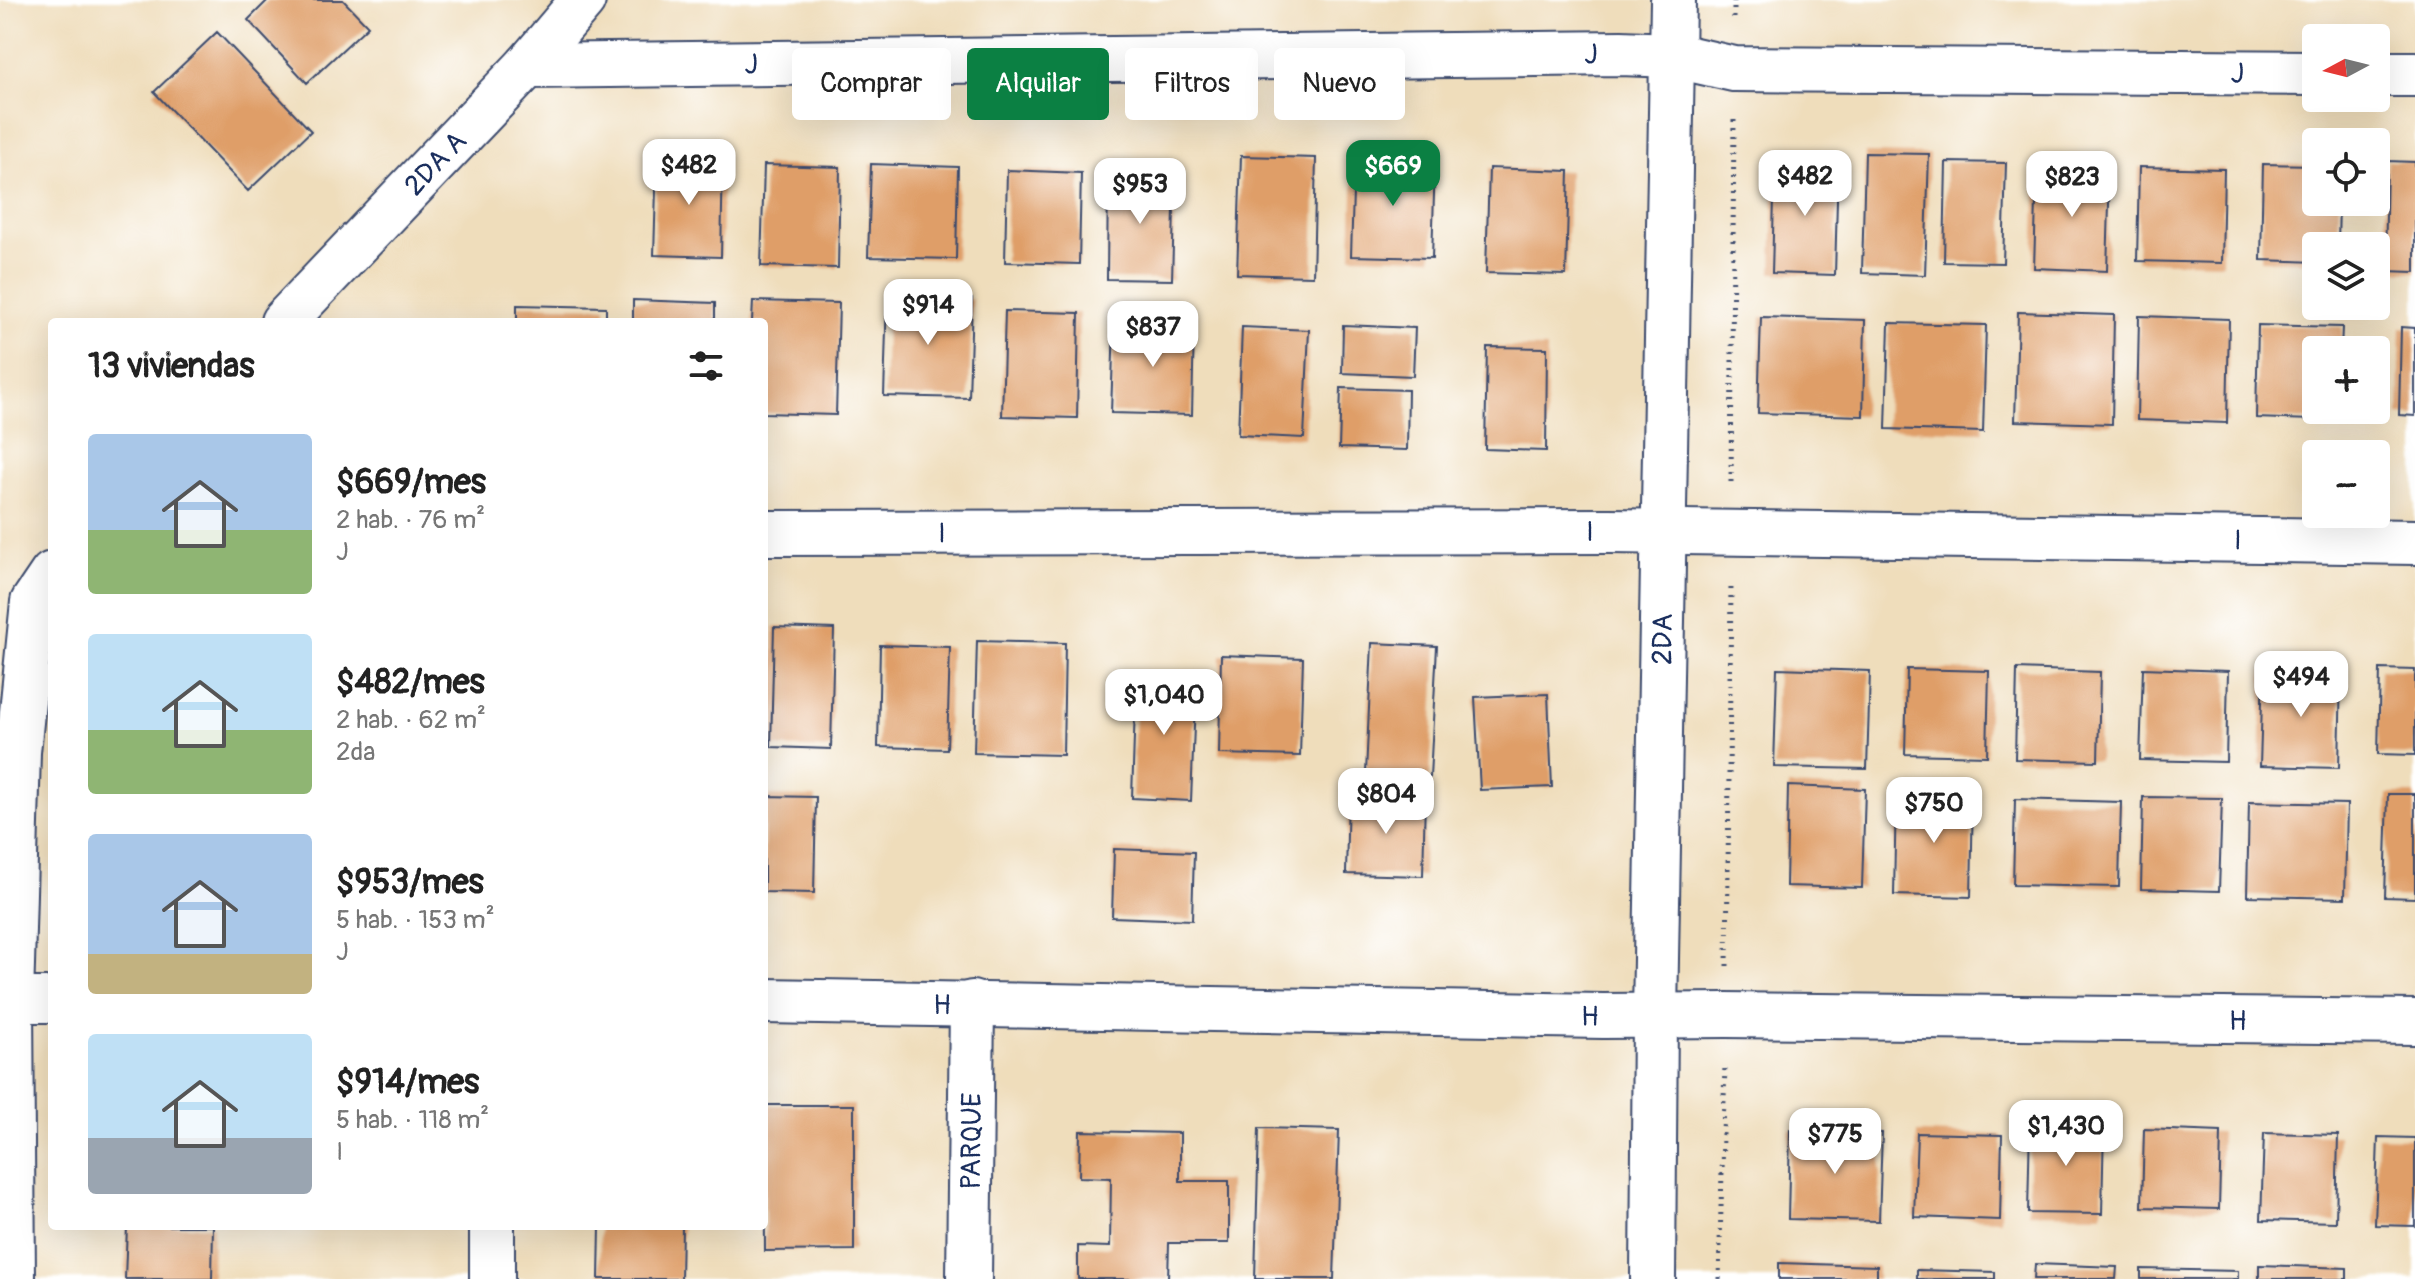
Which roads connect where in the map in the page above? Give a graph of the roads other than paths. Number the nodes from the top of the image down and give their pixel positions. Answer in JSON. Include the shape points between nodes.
{"nodes":[{"id":1,"x":583,"y":0,"type":"edge"},
{"id":2,"x":1673,"y":0,"type":"edge"},
{"id":3,"x":1672,"y":55,"type":"junction"},
{"id":4,"x":527,"y":66,"type":"junction"},
{"id":5,"x":2302,"y":73,"type":"edge"},
{"id":6,"x":2390,"y":74,"type":"edge"},
{"id":7,"x":2415,"y":74,"type":"edge"},
{"id":8,"x":287,"y":318,"type":"edge"},
{"id":9,"x":1665,"y":532,"type":"junction"},
{"id":10,"x":768,"y":533,"type":"edge"},
{"id":11,"x":2415,"y":542,"type":"edge"},
{"id":12,"x":48,"y":580,"type":"edge"},
{"id":13,"x":31,"y":1000,"type":"edge"},
{"id":14,"x":768,"y":1001,"type":"edge"},
{"id":15,"x":972,"y":1003,"type":"junction"},
{"id":16,"x":1655,"y":1015,"type":"junction"},
{"id":17,"x":2415,"y":1022,"type":"edge"},
{"id":18,"x":492,"y":1230,"type":"edge"},
{"id":19,"x":13,"y":1279,"type":"edge"},
{"id":20,"x":492,"y":1279,"type":"edge"},
{"id":21,"x":969,"y":1279,"type":"edge"},
{"id":22,"x":1653,"y":1279,"type":"edge"}],
"edges":[{"from":1,"to":4,"type":"street","name":"2DA A"},
{"from":2,"to":3,"type":"street","name":"2DA"},
{"from":3,"to":4,"type":"street","name":"J"},
{"from":3,"to":5,"type":"street","name":"J","via":[[1734,69]]},
{"from":3,"to":9,"type":"street","name":"2DA"},
{"from":4,"to":8,"type":"street","name":"2DA A"},
{"from":6,"to":7,"type":"street"},
{"from":9,"to":10,"type":"street","name":"I"},
{"from":9,"to":11,"type":"street","name":"I"},
{"from":9,"to":16,"type":"street","name":"2DA"},
{"from":12,"to":13,"type":"street","via":[[33,602],[19,737]]},
{"from":13,"to":19,"type":"street"},
{"from":14,"to":15,"type":"street","name":"H"},
{"from":15,"to":16,"type":"street","name":"H"},
{"from":15,"to":21,"type":"street","name":"PARQUE"},
{"from":16,"to":17,"type":"street","name":"H"},
{"from":16,"to":22,"type":"street","name":"2DA"},
{"from":18,"to":20,"type":"street"}]}
